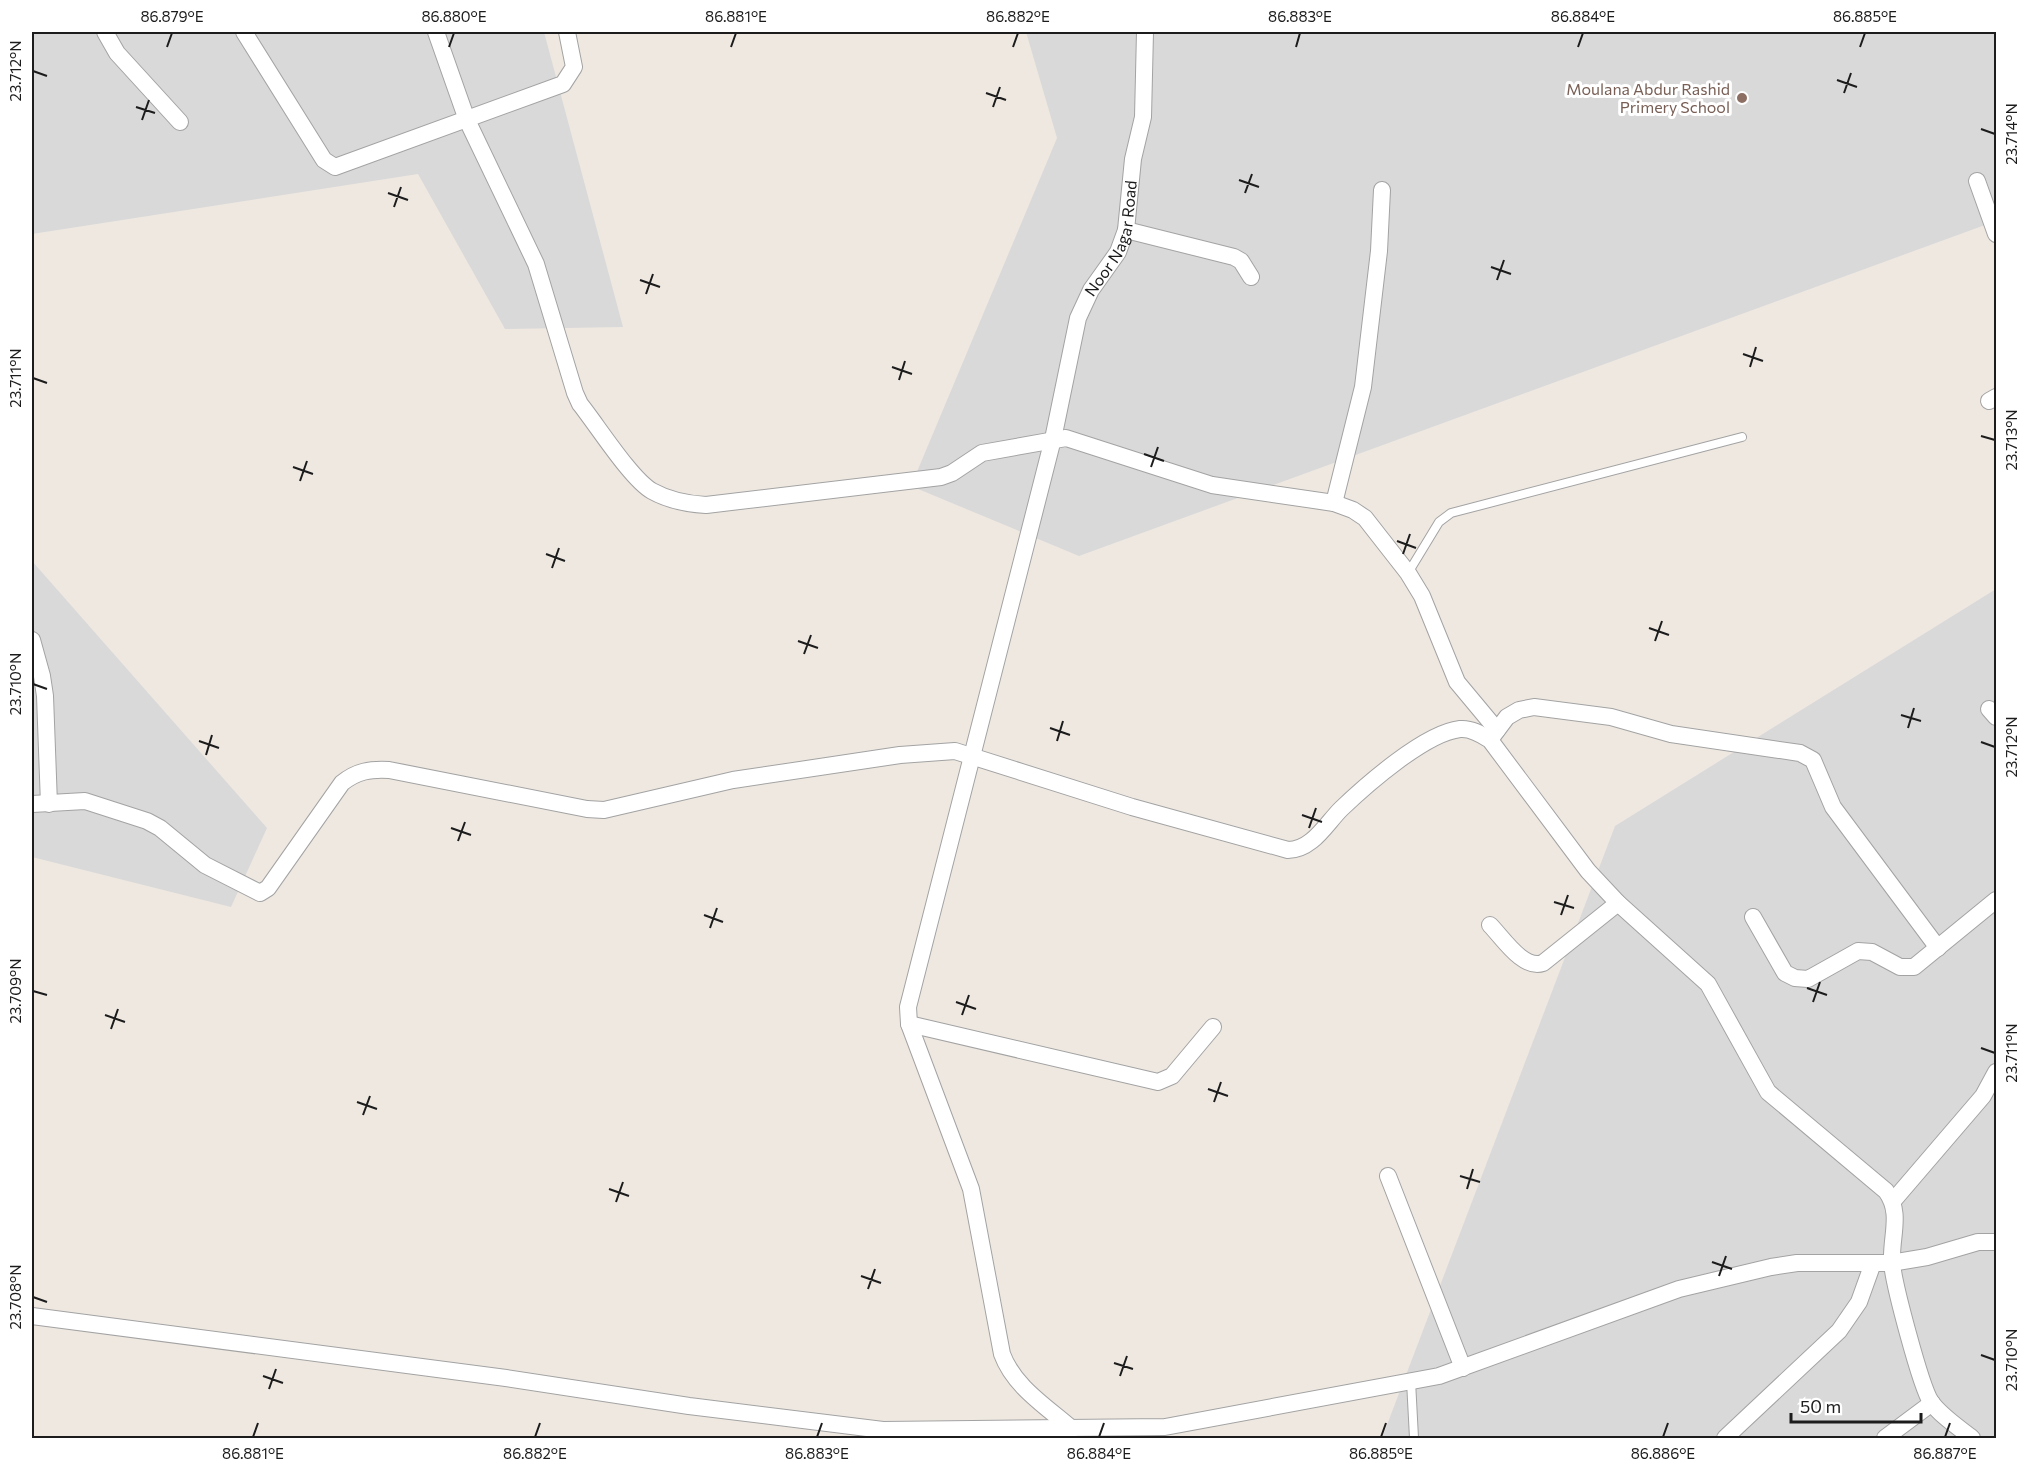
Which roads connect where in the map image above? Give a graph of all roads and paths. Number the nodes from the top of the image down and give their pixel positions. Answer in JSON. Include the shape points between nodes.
{"nodes":[{"id":1,"x":105,"y":32,"type":"edge"},
{"id":2,"x":244,"y":32,"type":"edge"},
{"id":3,"x":436,"y":32,"type":"edge"},
{"id":4,"x":567,"y":32,"type":"edge"},
{"id":5,"x":1145,"y":32,"type":"edge"},
{"id":6,"x":467,"y":120,"type":"junction"},
{"id":7,"x":180,"y":122,"type":"dead end"},
{"id":8,"x":1977,"y":181,"type":"dead end"},
{"id":9,"x":1382,"y":190,"type":"dead end"},
{"id":10,"x":1126,"y":230,"type":"junction"},
{"id":11,"x":1996,"y":234,"type":"edge"},
{"id":12,"x":1251,"y":277,"type":"dead end"},
{"id":13,"x":1742,"y":436,"type":"dead end"},
{"id":14,"x":1053,"y":439,"type":"junction"},
{"id":15,"x":1334,"y":503,"type":"junction"},
{"id":16,"x":1408,"y":573,"type":"junction"},
{"id":17,"x":32,"y":640,"type":"edge"},
{"id":18,"x":1493,"y":735,"type":"junction"},
{"id":19,"x":972,"y":754,"type":"junction"},
{"id":20,"x":32,"y":804,"type":"edge"},
{"id":21,"x":49,"y":804,"type":"junction"},
{"id":22,"x":1996,"y":900,"type":"edge"},
{"id":23,"x":1618,"y":903,"type":"junction"},
{"id":24,"x":1753,"y":917,"type":"dead end"},
{"id":25,"x":1490,"y":925,"type":"dead end"},
{"id":26,"x":1938,"y":948,"type":"junction"},
{"id":27,"x":909,"y":1024,"type":"junction"},
{"id":28,"x":1213,"y":1026,"type":"dead end"},
{"id":29,"x":1996,"y":1072,"type":"edge"},
{"id":30,"x":1388,"y":1176,"type":"dead end"},
{"id":31,"x":1893,"y":1200,"type":"junction"},
{"id":32,"x":1996,"y":1242,"type":"edge"},
{"id":33,"x":1873,"y":1263,"type":"junction"},
{"id":34,"x":1891,"y":1263,"type":"junction"},
{"id":35,"x":32,"y":1316,"type":"edge"},
{"id":36,"x":1463,"y":1368,"type":"junction"},
{"id":37,"x":1411,"y":1382,"type":"junction"},
{"id":38,"x":1932,"y":1403,"type":"junction"},
{"id":39,"x":1072,"y":1429,"type":"junction"},
{"id":40,"x":1414,"y":1438,"type":"edge"},
{"id":41,"x":1725,"y":1438,"type":"edge"},
{"id":42,"x":1885,"y":1438,"type":"edge"},
{"id":43,"x":1972,"y":1438,"type":"edge"}],
"edges":[{"from":1,"to":7,"type":"street","via":[[117,53]]},
{"from":2,"to":6,"type":"street","via":[[324,160],[335,166]]},
{"from":3,"to":6,"type":"street"},
{"from":4,"to":6,"type":"street","via":[[574,67],[563,84]]},
{"from":5,"to":10,"type":"street","name":"Noor Nagar Road","via":[[1143,117],[1133,159]]},
{"from":6,"to":14,"type":"street","via":[[536,264],[580,404],[651,491],[689,504],[706,505],[941,477],[982,453]]},
{"from":8,"to":11,"type":"street"},
{"from":9,"to":15,"type":"street","via":[[1363,387]]},
{"from":10,"to":12,"type":"street","via":[[1234,257]]},
{"from":10,"to":14,"type":"street","name":"Noor Nagar Road","via":[[1118,252],[1078,318]]},
{"from":13,"to":16,"type":"lane","via":[[1450,513],[1439,522]]},
{"from":14,"to":15,"type":"street","via":[[1078,441],[1212,485]]},
{"from":14,"to":19,"type":"street","name":"Noor Nagar Road"},
{"from":15,"to":16,"type":"street","via":[[1365,518]]},
{"from":16,"to":18,"type":"street","via":[[1422,596],[1457,682]]},
{"from":17,"to":21,"type":"street","via":[[45,696]]},
{"from":18,"to":19,"type":"street","via":[[1459,729],[1413,749],[1298,850],[1132,807]]},
{"from":18,"to":23,"type":"street","via":[[1588,871]]},
{"from":18,"to":26,"type":"street","via":[[1507,717],[1534,707],[1611,717],[1671,734],[1800,753],[1813,760],[1833,807]]},
{"from":19,"to":21,"type":"street","via":[[955,751],[900,755],[734,780],[604,810],[371,769],[342,783],[268,888],[260,893],[205,865],[147,821],[85,801]]},
{"from":19,"to":27,"type":"street","name":"Noor Nagar Road","via":[[908,1007]]},
{"from":20,"to":21,"type":"street"},
{"from":22,"to":26,"type":"street"},
{"from":23,"to":25,"type":"street","via":[[1536,966],[1525,962]]},
{"from":23,"to":31,"type":"street","via":[[1708,984],[1768,1092]]},
{"from":24,"to":26,"type":"street","via":[[1785,973],[1795,978],[1808,979],[1858,951],[1872,952],[1900,967],[1914,967]]},
{"from":27,"to":28,"type":"street","via":[[1158,1082],[1172,1076]]},
{"from":27,"to":39,"type":"street","via":[[971,1189],[1008,1370]]},
{"from":29,"to":31,"type":"street","via":[[1983,1096]]},
{"from":30,"to":36,"type":"street"},
{"from":31,"to":34,"type":"street","via":[[1896,1210]]},
{"from":32,"to":34,"type":"street","via":[[1978,1242]]},
{"from":33,"to":34,"type":"street"},
{"from":33,"to":36,"type":"street","via":[[1797,1263],[1709,1281]]},
{"from":33,"to":41,"type":"street","via":[[1859,1302],[1839,1331]]},
{"from":34,"to":38,"type":"street","via":[[1924,1389]]},
{"from":35,"to":39,"type":"street","via":[[883,1430]]},
{"from":36,"to":37,"type":"street"},
{"from":37,"to":39,"type":"street","via":[[1166,1427]]},
{"from":37,"to":40,"type":"lane"},
{"from":38,"to":42,"type":"street"},
{"from":38,"to":43,"type":"street"}]}
